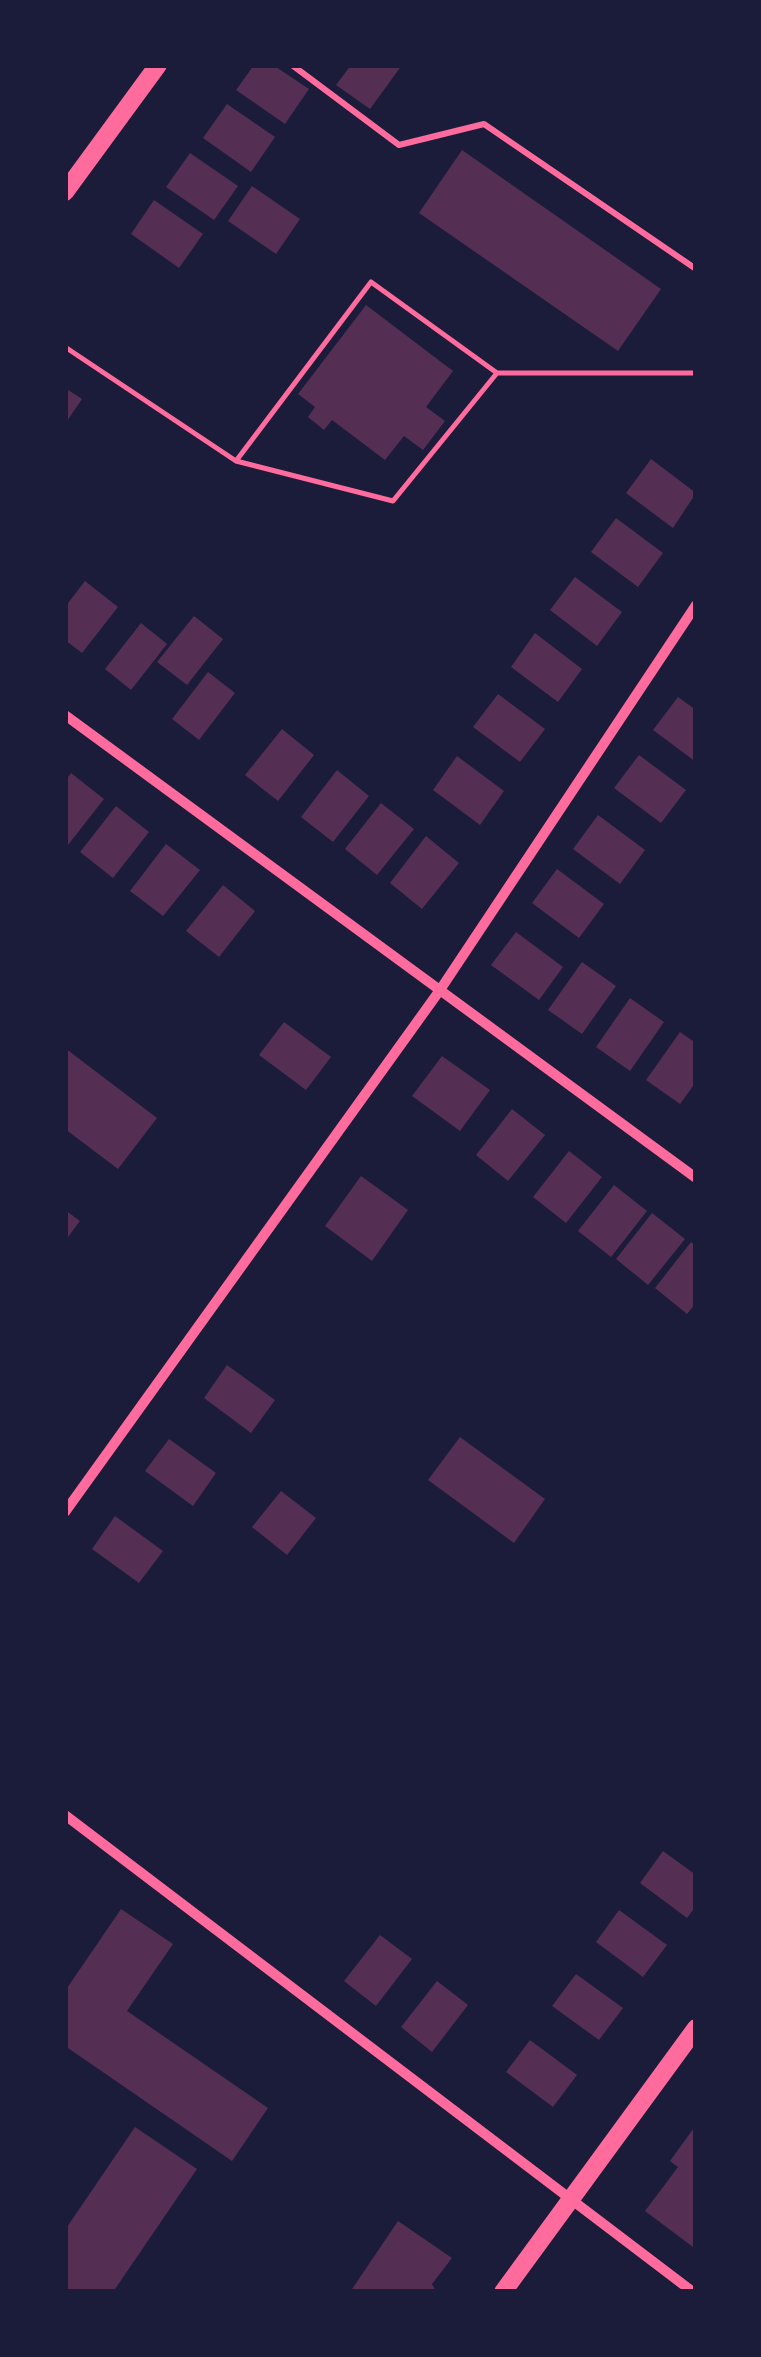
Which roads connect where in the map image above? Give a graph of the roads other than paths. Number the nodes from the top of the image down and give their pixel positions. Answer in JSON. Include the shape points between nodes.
{"nodes":[{"id":1,"x":158,"y":65,"type":"edge"},
{"id":2,"x":292,"y":65,"type":"edge"},
{"id":3,"x":65,"y":192,"type":"edge"},
{"id":4,"x":696,"y":268,"type":"edge"},
{"id":5,"x":696,"y":605,"type":"edge"},
{"id":6,"x":65,"y":715,"type":"edge"},
{"id":7,"x":440,"y":990,"type":"junction"},
{"id":8,"x":695,"y":1175,"type":"edge"},
{"id":9,"x":65,"y":1512,"type":"edge"},
{"id":10,"x":65,"y":1815,"type":"edge"},
{"id":11,"x":696,"y":2028,"type":"edge"},
{"id":12,"x":569,"y":2200,"type":"junction"},
{"id":13,"x":503,"y":2292,"type":"edge"},
{"id":14,"x":693,"y":2292,"type":"edge"}],
"edges":[{"from":1,"to":3,"type":"street"},
{"from":2,"to":4,"type":"lane","via":[[399,144],[484,124]]},
{"from":5,"to":7,"type":"street"},
{"from":6,"to":7,"type":"street"},
{"from":7,"to":8,"type":"street"},
{"from":7,"to":9,"type":"street"},
{"from":10,"to":12,"type":"street"},
{"from":11,"to":12,"type":"street"},
{"from":12,"to":13,"type":"street"},
{"from":12,"to":14,"type":"street"}]}
